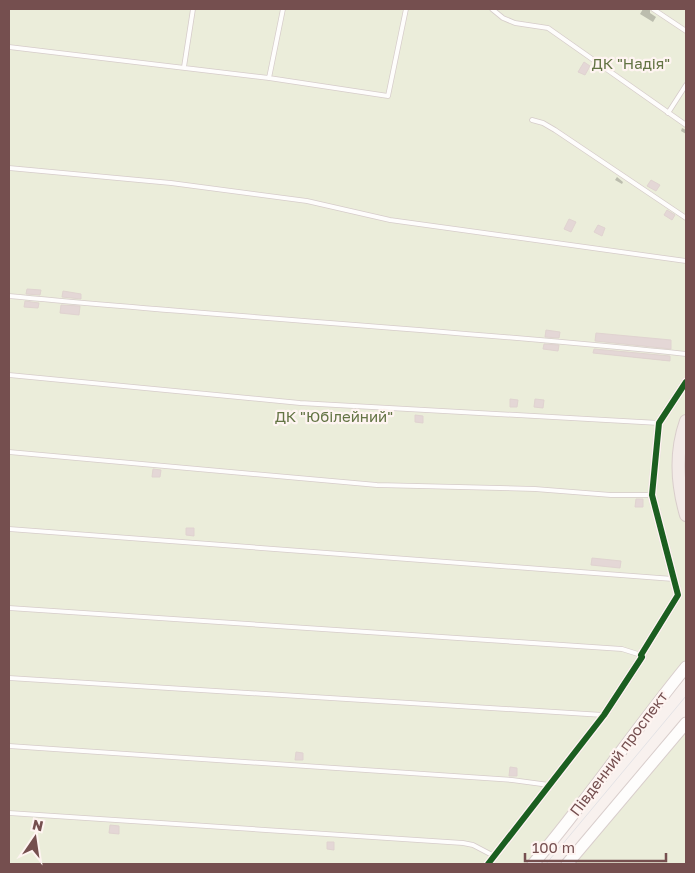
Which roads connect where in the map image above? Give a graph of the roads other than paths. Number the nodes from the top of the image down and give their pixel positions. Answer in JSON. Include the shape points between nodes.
{"nodes":[{"id":1,"x":193,"y":9,"type":"edge"},
{"id":2,"x":283,"y":9,"type":"edge"},
{"id":3,"x":406,"y":9,"type":"edge"},
{"id":4,"x":492,"y":9,"type":"edge"},
{"id":5,"x":653,"y":9,"type":"edge"},
{"id":6,"x":686,"y":31,"type":"edge"},
{"id":7,"x":9,"y":47,"type":"edge"},
{"id":8,"x":184,"y":67,"type":"junction"},
{"id":9,"x":269,"y":78,"type":"junction"},
{"id":10,"x":686,"y":86,"type":"edge"},
{"id":11,"x":668,"y":113,"type":"junction"},
{"id":12,"x":532,"y":120,"type":"dead end"},
{"id":13,"x":686,"y":125,"type":"edge"},
{"id":14,"x":9,"y":168,"type":"edge"},
{"id":15,"x":686,"y":218,"type":"edge"},
{"id":16,"x":686,"y":261,"type":"edge"},
{"id":17,"x":9,"y":296,"type":"edge"},
{"id":18,"x":686,"y":354,"type":"edge"},
{"id":19,"x":9,"y":375,"type":"edge"},
{"id":20,"x":686,"y":382,"type":"edge"},
{"id":21,"x":686,"y":421,"type":"edge"},
{"id":22,"x":660,"y":424,"type":"junction"},
{"id":23,"x":9,"y":452,"type":"edge"},
{"id":24,"x":652,"y":495,"type":"junction"},
{"id":25,"x":686,"y":515,"type":"edge"},
{"id":26,"x":9,"y":529,"type":"edge"},
{"id":27,"x":673,"y":579,"type":"junction"},
{"id":28,"x":9,"y":608,"type":"edge"},
{"id":29,"x":642,"y":656,"type":"junction"},
{"id":30,"x":686,"y":667,"type":"edge"},
{"id":31,"x":9,"y":678,"type":"edge"},
{"id":32,"x":604,"y":715,"type":"junction"},
{"id":33,"x":686,"y":723,"type":"edge"},
{"id":34,"x":9,"y":746,"type":"edge"},
{"id":35,"x":549,"y":785,"type":"junction"},
{"id":36,"x":9,"y":813,"type":"edge"},
{"id":37,"x":494,"y":856,"type":"junction"},
{"id":38,"x":488,"y":864,"type":"edge"},
{"id":39,"x":533,"y":864,"type":"edge"},
{"id":40,"x":567,"y":864,"type":"edge"}],
"edges":[{"from":1,"to":8,"type":"lane"},
{"from":2,"to":9,"type":"lane"},
{"from":3,"to":9,"type":"lane","via":[[388,96]]},
{"from":4,"to":11,"type":"lane","via":[[515,23],[548,28]]},
{"from":5,"to":6,"type":"lane"},
{"from":7,"to":8,"type":"lane"},
{"from":8,"to":9,"type":"lane"},
{"from":10,"to":11,"type":"lane"},
{"from":11,"to":13,"type":"lane"},
{"from":12,"to":15,"type":"lane","via":[[555,130]]},
{"from":14,"to":16,"type":"lane","via":[[170,183],[297,200],[390,220]]},
{"from":17,"to":18,"type":"lane"},
{"from":19,"to":22,"type":"lane","via":[[300,403]]},
{"from":20,"to":22,"type":"street"},
{"from":21,"to":25,"type":"main road","via":[[678,456]]},
{"from":22,"to":24,"type":"street"},
{"from":23,"to":24,"type":"lane","via":[[377,485]]},
{"from":24,"to":27,"type":"street"},
{"from":26,"to":27,"type":"lane"},
{"from":27,"to":29,"type":"street","via":[[678,595]]},
{"from":28,"to":29,"type":"lane","via":[[612,648]]},
{"from":29,"to":32,"type":"street"},
{"from":30,"to":39,"type":"main road","name":"Південний проспект"},
{"from":31,"to":32,"type":"lane"},
{"from":32,"to":35,"type":"street"},
{"from":33,"to":40,"type":"main road","name":"Південний проспект"},
{"from":34,"to":35,"type":"lane"},
{"from":35,"to":37,"type":"street"},
{"from":36,"to":37,"type":"lane","via":[[463,844],[473,845]]},
{"from":37,"to":38,"type":"street"}]}
